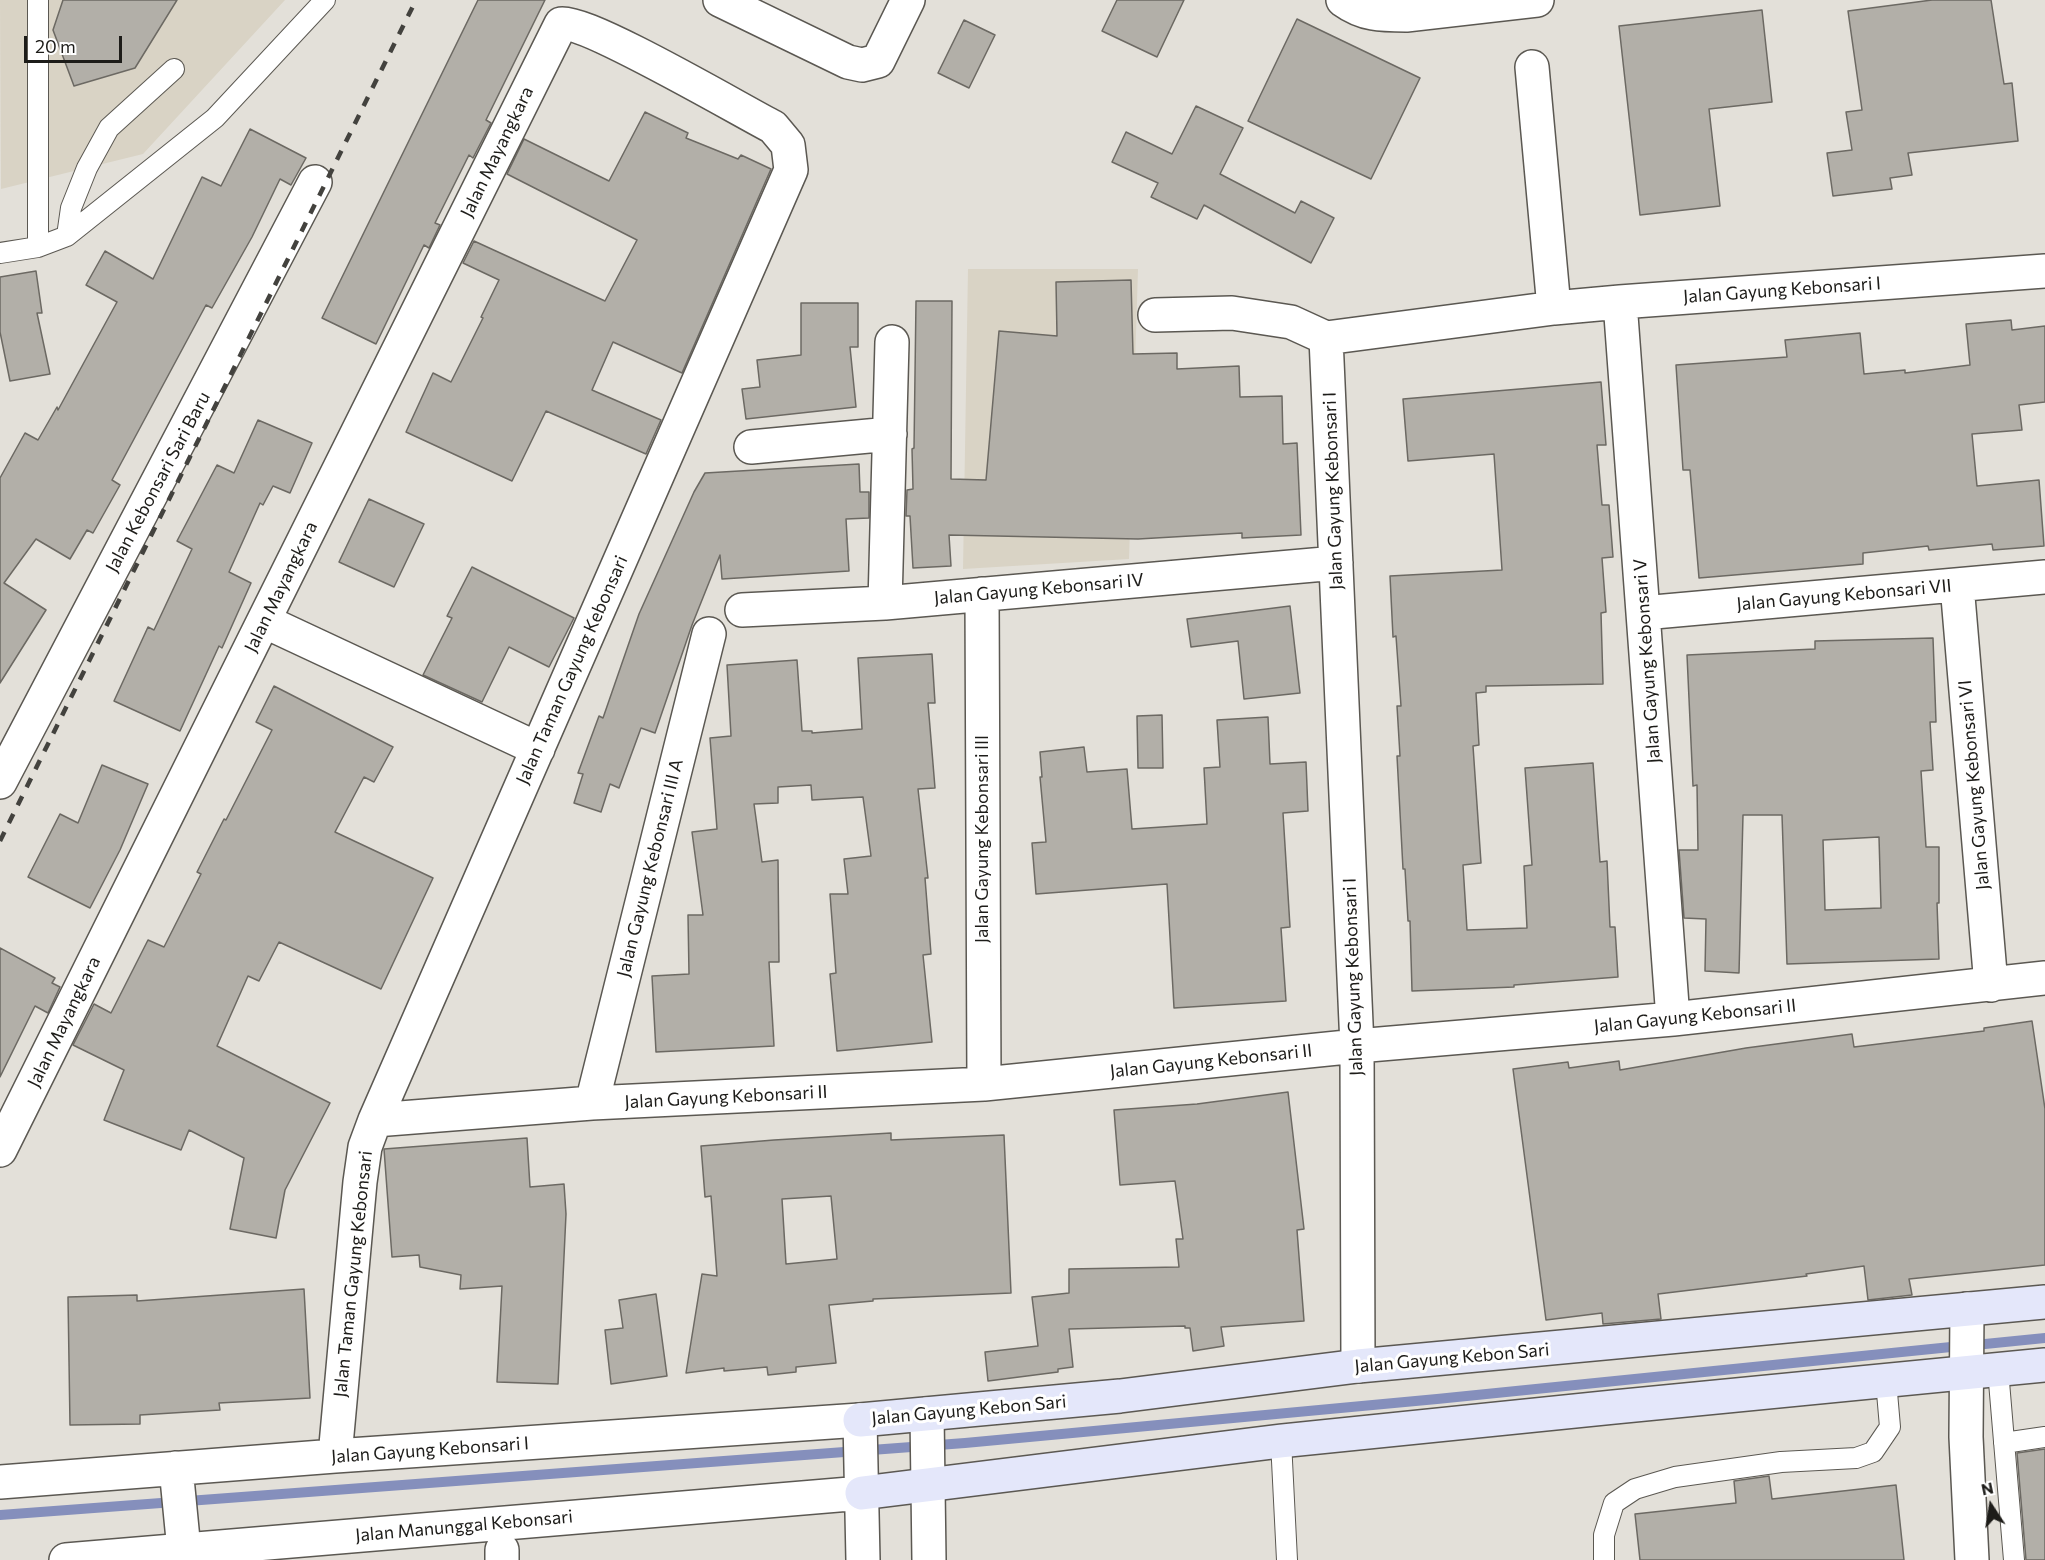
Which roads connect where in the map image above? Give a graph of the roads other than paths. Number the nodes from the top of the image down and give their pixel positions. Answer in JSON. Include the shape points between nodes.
{"nodes":[{"id":1,"x":38,"y":0,"type":"edge"},
{"id":2,"x":325,"y":0,"type":"edge"},
{"id":3,"x":720,"y":0,"type":"edge"},
{"id":4,"x":909,"y":0,"type":"edge"},
{"id":5,"x":1343,"y":0,"type":"edge"},
{"id":6,"x":1537,"y":0,"type":"edge"},
{"id":7,"x":561,"y":24,"type":"joint"},
{"id":8,"x":1532,"y":67,"type":"dead end"},
{"id":9,"x":174,"y":69,"type":"dead end"},
{"id":10,"x":315,"y":182,"type":"dead end"},
{"id":11,"x":67,"y":236,"type":"junction"},
{"id":12,"x":38,"y":247,"type":"junction"},
{"id":13,"x":0,"y":253,"type":"edge"},
{"id":14,"x":2045,"y":271,"type":"edge"},
{"id":15,"x":1620,"y":302,"type":"junction"},
{"id":16,"x":1554,"y":308,"type":"junction"},
{"id":17,"x":1155,"y":315,"type":"dead end"},
{"id":18,"x":1326,"y":338,"type":"junction"},
{"id":19,"x":892,"y":342,"type":"dead end"},
{"id":20,"x":890,"y":434,"type":"junction"},
{"id":21,"x":751,"y":447,"type":"dead end"},
{"id":22,"x":1336,"y":563,"type":"junction"},
{"id":23,"x":2045,"y":577,"type":"edge"},
{"id":24,"x":1957,"y":585,"type":"junction"},
{"id":25,"x":982,"y":594,"type":"junction"},
{"id":26,"x":885,"y":603,"type":"junction"},
{"id":27,"x":742,"y":610,"type":"dead end"},
{"id":28,"x":1643,"y":613,"type":"junction"},
{"id":29,"x":264,"y":621,"type":"junction"},
{"id":30,"x":709,"y":634,"type":"dead end"},
{"id":31,"x":538,"y":749,"type":"junction"},
{"id":32,"x":0,"y":782,"type":"edge"},
{"id":33,"x":2045,"y":978,"type":"edge"},
{"id":34,"x":1991,"y":985,"type":"junction"},
{"id":35,"x":1673,"y":1019,"type":"junction"},
{"id":36,"x":1357,"y":1046,"type":"junction"},
{"id":37,"x":984,"y":1084,"type":"junction"},
{"id":38,"x":592,"y":1103,"type":"junction"},
{"id":39,"x":375,"y":1120,"type":"junction"},
{"id":40,"x":0,"y":1150,"type":"edge"},
{"id":41,"x":2045,"y":1302,"type":"edge"},
{"id":42,"x":1967,"y":1310,"type":"junction"},
{"id":43,"x":2045,"y":1365,"type":"edge"},
{"id":44,"x":1358,"y":1366,"type":"junction"},
{"id":45,"x":1886,"y":1385,"type":"junction"},
{"id":46,"x":1974,"y":1390,"type":"junction"},
{"id":47,"x":927,"y":1422,"type":"junction"},
{"id":48,"x":2045,"y":1437,"type":"edge"},
{"id":49,"x":1281,"y":1442,"type":"junction"},
{"id":50,"x":2004,"y":1443,"type":"junction"},
{"id":51,"x":861,"y":1454,"type":"junction"},
{"id":52,"x":335,"y":1456,"type":"junction"},
{"id":53,"x":927,"y":1474,"type":"junction"},
{"id":54,"x":0,"y":1482,"type":"edge"},
{"id":55,"x":178,"y":1490,"type":"junction"},
{"id":56,"x":184,"y":1555,"type":"edge"},
{"id":57,"x":66,"y":1560,"type":"edge"},
{"id":58,"x":862,"y":1560,"type":"edge"},
{"id":59,"x":929,"y":1560,"type":"edge"},
{"id":60,"x":1287,"y":1560,"type":"edge"},
{"id":61,"x":1604,"y":1560,"type":"edge"},
{"id":62,"x":1972,"y":1560,"type":"edge"},
{"id":63,"x":2014,"y":1560,"type":"edge"}],
"edges":[{"from":1,"to":12,"type":"lane"},
{"from":2,"to":11,"type":"lane","via":[[215,118]]},
{"from":3,"to":4,"type":"street","via":[[848,62],[862,65],[879,62]]},
{"from":5,"to":6,"type":"street","via":[[1358,10],[1395,15]]},
{"from":7,"to":29,"type":"street","name":"Jalan Mayangkara"},
{"from":7,"to":31,"type":"street","name":"Jalan Taman Gayung Kebonsari","via":[[574,25],[616,43],[773,128],[788,146],[791,170]]},
{"from":8,"to":16,"type":"street"},
{"from":9,"to":11,"type":"lane","via":[[110,128],[87,168],[71,208]]},
{"from":10,"to":32,"type":"street","name":"Jalan Kebonsari Sari Baru"},
{"from":11,"to":12,"type":"lane"},
{"from":12,"to":13,"type":"lane"},
{"from":14,"to":15,"type":"street","name":"Jalan Gayung Kebonsari I"},
{"from":15,"to":16,"type":"street","name":"Jalan Gayung Kebonsari I"},
{"from":15,"to":28,"type":"street","name":"Jalan Gayung Kebonsari V"},
{"from":16,"to":18,"type":"street","name":"Jalan Gayung Kebonsari I"},
{"from":17,"to":18,"type":"street","via":[[1232,313],[1291,322]]},
{"from":18,"to":22,"type":"street","name":"Jalan Gayung Kebonsari I"},
{"from":19,"to":20,"type":"street"},
{"from":20,"to":21,"type":"street"},
{"from":20,"to":26,"type":"street"},
{"from":22,"to":25,"type":"street","name":"Jalan Gayung Kebonsari IV"},
{"from":22,"to":36,"type":"street","name":"Jalan Gayung Kebonsari I"},
{"from":23,"to":24,"type":"street","name":"Jalan Gayung Kebonsari VII"},
{"from":24,"to":28,"type":"street","name":"Jalan Gayung Kebonsari VII"},
{"from":24,"to":34,"type":"street","name":"Jalan Gayung Kebonsari VI"},
{"from":25,"to":26,"type":"street","name":"Jalan Gayung Kebonsari IV"},
{"from":25,"to":37,"type":"street","name":"Jalan Gayung Kebonsari III"},
{"from":26,"to":27,"type":"street","name":"Jalan Gayung Kebonsari IV"},
{"from":28,"to":35,"type":"street","name":"Jalan Gayung Kebonsari V"},
{"from":29,"to":31,"type":"street"},
{"from":29,"to":40,"type":"street","name":"Jalan Mayangkara"},
{"from":30,"to":38,"type":"street","name":"Jalan Gayung Kebonsari III A"},
{"from":31,"to":39,"type":"street","name":"Jalan Taman Gayung Kebonsari"},
{"from":33,"to":34,"type":"street","name":"Jalan Gayung Kebonsari II"},
{"from":34,"to":35,"type":"street","name":"Jalan Gayung Kebonsari II"},
{"from":35,"to":36,"type":"street","name":"Jalan Gayung Kebonsari II"},
{"from":36,"to":37,"type":"street","name":"Jalan Gayung Kebonsari II"},
{"from":36,"to":44,"type":"street","name":"Jalan Gayung Kebonsari I"},
{"from":37,"to":38,"type":"street","name":"Jalan Gayung Kebonsari II"},
{"from":38,"to":39,"type":"street","name":"Jalan Gayung Kebonsari II"},
{"from":39,"to":52,"type":"street","name":"Jalan Taman Gayung Kebonsari","via":[[365,1148],[360,1182]]},
{"from":41,"to":42,"type":"main road","name":"Jalan Gayung Kebon Sari"},
{"from":42,"to":44,"type":"main road","name":"Jalan Gayung Kebon Sari"},
{"from":42,"to":46,"type":"street"},
{"from":43,"to":46,"type":"main road"},
{"from":44,"to":47,"type":"main road","name":"Jalan Gayung Kebon Sari"},
{"from":45,"to":46,"type":"main road"},
{"from":45,"to":49,"type":"main road","via":[[1614,1407]]},
{"from":45,"to":61,"type":"lane","via":[[1890,1427],[1873,1452],[1856,1458],[1781,1462],[1675,1477],[1635,1490],[1614,1503],[1604,1535]]},
{"from":46,"to":50,"type":"lane"},
{"from":46,"to":62,"type":"street"},
{"from":47,"to":51,"type":"main road","name":"Jalan Gayung Kebon Sari"},
{"from":47,"to":53,"type":"street"},
{"from":48,"to":50,"type":"lane"},
{"from":49,"to":53,"type":"main road"},
{"from":49,"to":60,"type":"lane"},
{"from":50,"to":63,"type":"lane"},
{"from":51,"to":52,"type":"street","name":"Jalan Gayung Kebonsari I"},
{"from":51,"to":53,"type":"main road"},
{"from":51,"to":56,"type":"street","name":"Jalan Manunggal Kebonsari"},
{"from":51,"to":58,"type":"street"},
{"from":52,"to":55,"type":"street","name":"Jalan Gayung Kebonsari I"},
{"from":53,"to":59,"type":"street"},
{"from":54,"to":55,"type":"street","name":"Jalan Gayung Kebonsari I"},
{"from":55,"to":56,"type":"street"},
{"from":56,"to":57,"type":"street","name":"Jalan Manunggal Kebonsari"}]}
